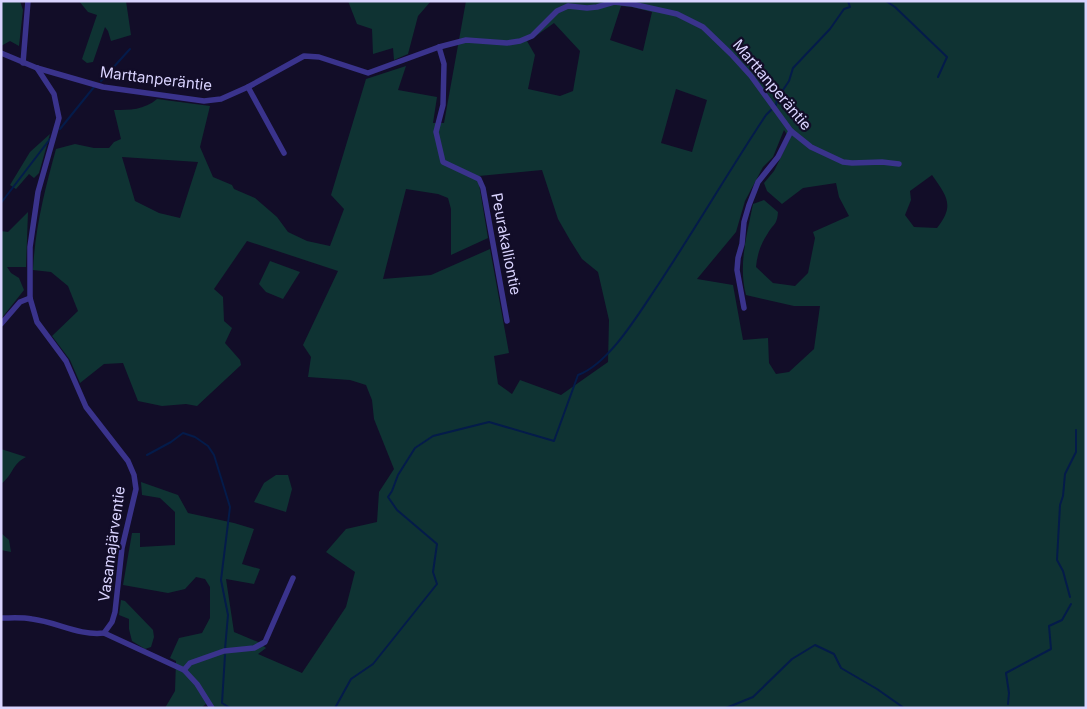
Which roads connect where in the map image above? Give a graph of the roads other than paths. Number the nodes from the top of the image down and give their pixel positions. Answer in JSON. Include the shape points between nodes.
{"nodes":[{"id":1,"x":28,"y":1,"type":"edge"},
{"id":2,"x":439,"y":47,"type":"junction"},
{"id":3,"x":1,"y":53,"type":"edge"},
{"id":4,"x":23,"y":63,"type":"junction"},
{"id":5,"x":37,"y":68,"type":"junction"},
{"id":6,"x":248,"y":88,"type":"junction"},
{"id":7,"x":791,"y":131,"type":"junction"},
{"id":8,"x":284,"y":153,"type":"dead end"},
{"id":9,"x":899,"y":164,"type":"dead end"},
{"id":10,"x":30,"y":298,"type":"junction"},
{"id":11,"x":744,"y":308,"type":"dead end"},
{"id":12,"x":507,"y":321,"type":"dead end"},
{"id":13,"x":1,"y":324,"type":"edge"},
{"id":14,"x":293,"y":578,"type":"dead end"},
{"id":15,"x":1,"y":618,"type":"edge"},
{"id":16,"x":104,"y":634,"type":"junction"},
{"id":17,"x":184,"y":670,"type":"junction"},
{"id":18,"x":212,"y":708,"type":"edge"}],
"edges":[{"from":1,"to":4,"type":"street"},
{"from":2,"to":6,"type":"street","name":"Marttanperäntie","via":[[368,73],[319,57],[304,56]]},
{"from":2,"to":7,"type":"street","name":"Marttanperäntie","via":[[466,40],[520,41],[532,36],[557,11],[568,6],[597,7],[614,2],[677,14],[706,30],[731,54]]},
{"from":2,"to":12,"type":"street","name":"Peurakalliontie","via":[[444,64],[443,105],[436,132],[444,162],[479,179],[483,188]]},
{"from":3,"to":4,"type":"street"},
{"from":4,"to":5,"type":"street"},
{"from":5,"to":6,"type":"street","name":"Marttanperäntie","via":[[103,87],[204,101],[221,99]]},
{"from":5,"to":10,"type":"street","name":"Vasamajärventie","via":[[54,94],[59,118],[38,192],[30,247]]},
{"from":6,"to":8,"type":"street"},
{"from":7,"to":9,"type":"street","name":"Marttanperäntie","via":[[811,147],[843,162]]},
{"from":7,"to":11,"type":"street","via":[[778,157],[758,182],[744,222],[737,270]]},
{"from":10,"to":13,"type":"street","via":[[20,302]]},
{"from":10,"to":16,"type":"street","name":"Vasamajärventie","via":[[37,322],[66,361],[86,407],[128,462],[134,475],[136,489],[122,548],[115,612]]},
{"from":14,"to":17,"type":"street","via":[[265,642],[254,648],[224,652],[190,664]]},
{"from":15,"to":16,"type":"street","via":[[32,618],[84,633]]},
{"from":16,"to":17,"type":"street"},
{"from":17,"to":18,"type":"street"}]}
